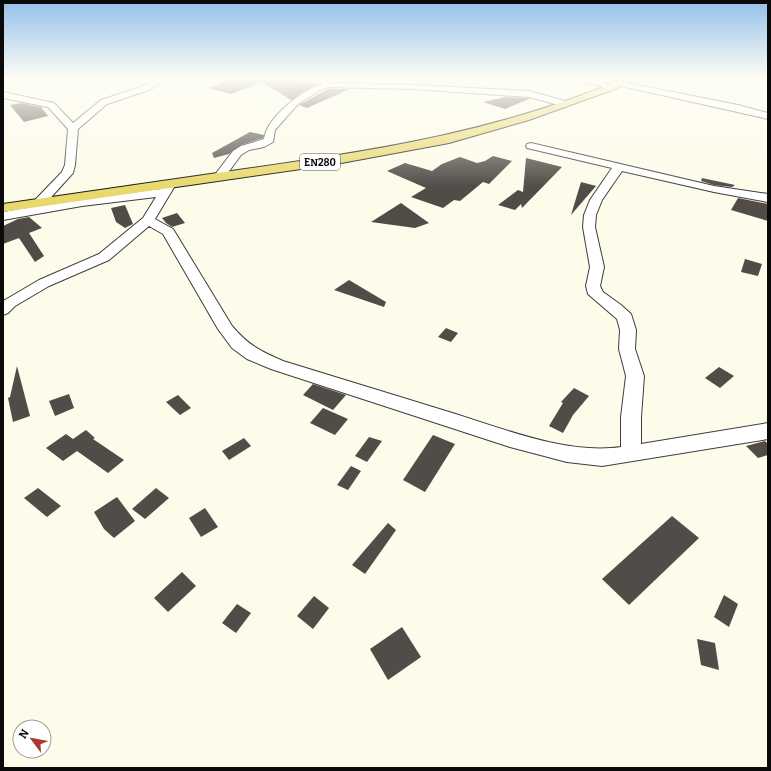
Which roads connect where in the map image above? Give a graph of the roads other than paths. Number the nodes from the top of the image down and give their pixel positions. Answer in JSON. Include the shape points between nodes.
{"nodes":[{"id":1,"x":61,"y":115,"type":"edge"},
{"id":2,"x":87,"y":115,"type":"edge"},
{"id":3,"x":283,"y":115,"type":"edge"},
{"id":4,"x":534,"y":115,"type":"edge"},
{"id":5,"x":73,"y":128,"type":"junction"},
{"id":6,"x":531,"y":146,"type":"dead end"},
{"id":7,"x":619,"y":167,"type":"junction"},
{"id":8,"x":220,"y":176,"type":"junction"},
{"id":9,"x":168,"y":188,"type":"junction"},
{"id":10,"x":768,"y":198,"type":"edge"},
{"id":11,"x":39,"y":203,"type":"junction"},
{"id":12,"x":3,"y":208,"type":"edge"},
{"id":13,"x":3,"y":216,"type":"edge"},
{"id":14,"x":148,"y":220,"type":"junction"},
{"id":15,"x":3,"y":310,"type":"edge"},
{"id":16,"x":768,"y":432,"type":"edge"},
{"id":17,"x":631,"y":454,"type":"junction"}],
"edges":[{"from":1,"to":5,"type":"street"},
{"from":2,"to":5,"type":"street"},
{"from":3,"to":8,"type":"street","via":[[270,130],[269,140],[264,144],[247,147],[232,157]]},
{"from":4,"to":8,"type":"main road","number":"EN280","via":[[449,139],[336,160]]},
{"from":5,"to":11,"type":"street","via":[[67,173]]},
{"from":6,"to":7,"type":"street"},
{"from":7,"to":10,"type":"street","via":[[714,189]]},
{"from":7,"to":17,"type":"street","via":[[596,200],[590,215],[589,227],[597,267],[593,286],[596,294],[625,318],[628,330],[627,349],[635,376],[630,417]]},
{"from":8,"to":9,"type":"main road","number":"EN280"},
{"from":9,"to":11,"type":"main road","number":"EN280"},
{"from":9,"to":13,"type":"street"},
{"from":9,"to":14,"type":"street"},
{"from":11,"to":12,"type":"main road","number":"EN280"},
{"from":14,"to":15,"type":"street","via":[[104,257],[44,283],[10,302]]},
{"from":14,"to":17,"type":"street","via":[[168,232],[226,329],[238,344],[253,355],[277,365],[540,448],[602,458]]},
{"from":16,"to":17,"type":"street"}]}
